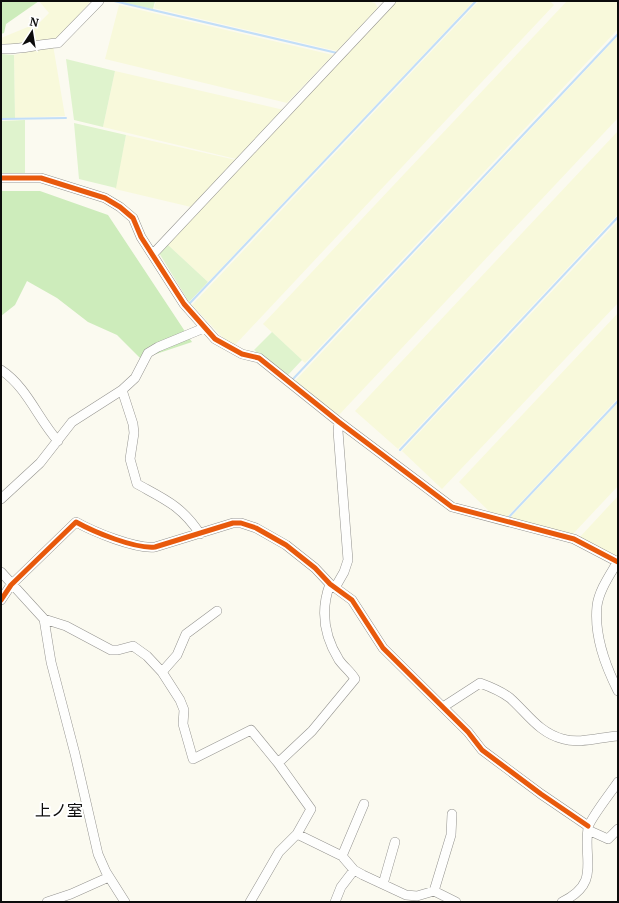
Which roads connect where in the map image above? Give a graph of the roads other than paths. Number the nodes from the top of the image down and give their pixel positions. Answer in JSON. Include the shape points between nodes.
{"nodes":[{"id":1,"x":99,"y":1,"type":"edge"},
{"id":2,"x":391,"y":1,"type":"edge"},
{"id":3,"x":1,"y":49,"type":"edge"},
{"id":4,"x":1,"y":178,"type":"edge"},
{"id":5,"x":153,"y":254,"type":"junction"},
{"id":6,"x":204,"y":328,"type":"junction"},
{"id":7,"x":1,"y":370,"type":"edge"},
{"id":8,"x":122,"y":390,"type":"junction"},
{"id":9,"x":339,"y":422,"type":"junction"},
{"id":10,"x":58,"y":441,"type":"junction"},
{"id":11,"x":1,"y":499,"type":"edge"},
{"id":12,"x":200,"y":534,"type":"junction"},
{"id":13,"x":618,"y":562,"type":"edge"},
{"id":14,"x":1,"y":572,"type":"edge"},
{"id":15,"x":11,"y":585,"type":"junction"},
{"id":16,"x":333,"y":585,"type":"junction"},
{"id":17,"x":1,"y":600,"type":"edge"},
{"id":18,"x":217,"y":612,"type":"dead end"},
{"id":19,"x":44,"y":619,"type":"junction"},
{"id":20,"x":162,"y":672,"type":"junction"},
{"id":21,"x":618,"y":691,"type":"edge"},
{"id":22,"x":444,"y":707,"type":"junction"},
{"id":23,"x":618,"y":736,"type":"edge"},
{"id":24,"x":278,"y":763,"type":"junction"},
{"id":25,"x":618,"y":782,"type":"edge"},
{"id":26,"x":364,"y":804,"type":"dead end"},
{"id":27,"x":452,"y":814,"type":"dead end"},
{"id":28,"x":588,"y":828,"type":"junction"},
{"id":29,"x":618,"y":830,"type":"edge"},
{"id":30,"x":297,"y":834,"type":"junction"},
{"id":31,"x":395,"y":842,"type":"dead end"},
{"id":32,"x":342,"y":856,"type":"junction"},
{"id":33,"x":354,"y":870,"type":"junction"},
{"id":34,"x":109,"y":877,"type":"junction"},
{"id":35,"x":382,"y":884,"type":"junction"},
{"id":36,"x":434,"y":891,"type":"junction"},
{"id":37,"x":48,"y":902,"type":"edge"},
{"id":38,"x":125,"y":902,"type":"edge"},
{"id":39,"x":250,"y":902,"type":"edge"},
{"id":40,"x":335,"y":902,"type":"edge"},
{"id":41,"x":456,"y":902,"type":"edge"},
{"id":42,"x":562,"y":902,"type":"edge"}],
"edges":[{"from":1,"to":3,"type":"street","via":[[58,43]]},
{"from":2,"to":5,"type":"street"},
{"from":4,"to":5,"type":"street","via":[[40,178],[105,198],[133,218],[141,237]]},
{"from":5,"to":6,"type":"street","via":[[184,304]]},
{"from":6,"to":8,"type":"street","via":[[148,353],[135,378]]},
{"from":6,"to":9,"type":"street","via":[[215,339],[234,350],[259,358]]},
{"from":7,"to":10,"type":"street","via":[[19,387]]},
{"from":8,"to":10,"type":"street","via":[[72,422]]},
{"from":8,"to":12,"type":"street","via":[[133,424],[130,459],[137,484],[177,507],[190,518]]},
{"from":9,"to":13,"type":"street","via":[[452,508],[574,540]]},
{"from":9,"to":16,"type":"street","via":[[348,560],[344,572]]},
{"from":10,"to":11,"type":"street"},
{"from":12,"to":15,"type":"street","via":[[155,548],[145,548],[76,522]]},
{"from":12,"to":16,"type":"street","via":[[241,523],[256,528],[286,545]]},
{"from":13,"to":21,"type":"street","via":[[597,605],[597,618],[601,652]]},
{"from":14,"to":15,"type":"street"},
{"from":15,"to":17,"type":"street"},
{"from":15,"to":19,"type":"street"},
{"from":16,"to":22,"type":"street","via":[[352,600],[383,648]]},
{"from":16,"to":24,"type":"street","via":[[325,598],[326,631],[340,662],[355,679],[312,731]]},
{"from":18,"to":20,"type":"street","via":[[186,634],[177,655]]},
{"from":19,"to":20,"type":"street","via":[[66,626],[111,650],[132,646],[147,656]]},
{"from":19,"to":34,"type":"street","via":[[51,662],[98,854]]},
{"from":20,"to":24,"type":"street","via":[[184,710],[183,724],[193,759],[251,730]]},
{"from":22,"to":23,"type":"street","via":[[480,683],[510,698],[536,726],[562,739],[581,740]]},
{"from":22,"to":28,"type":"street","via":[[482,750]]},
{"from":24,"to":30,"type":"street","via":[[311,809]]},
{"from":25,"to":28,"type":"street"},
{"from":26,"to":32,"type":"street"},
{"from":27,"to":36,"type":"street","via":[[451,835]]},
{"from":28,"to":29,"type":"street","via":[[608,838]]},
{"from":28,"to":42,"type":"street","via":[[588,876],[581,890]]},
{"from":30,"to":32,"type":"street"},
{"from":30,"to":39,"type":"street","via":[[279,852]]},
{"from":31,"to":35,"type":"street"},
{"from":32,"to":33,"type":"street"},
{"from":33,"to":35,"type":"street"},
{"from":33,"to":40,"type":"street","via":[[341,887]]},
{"from":34,"to":37,"type":"street"},
{"from":34,"to":38,"type":"street"},
{"from":35,"to":36,"type":"street","via":[[406,895],[417,896]]},
{"from":36,"to":41,"type":"street"}]}
